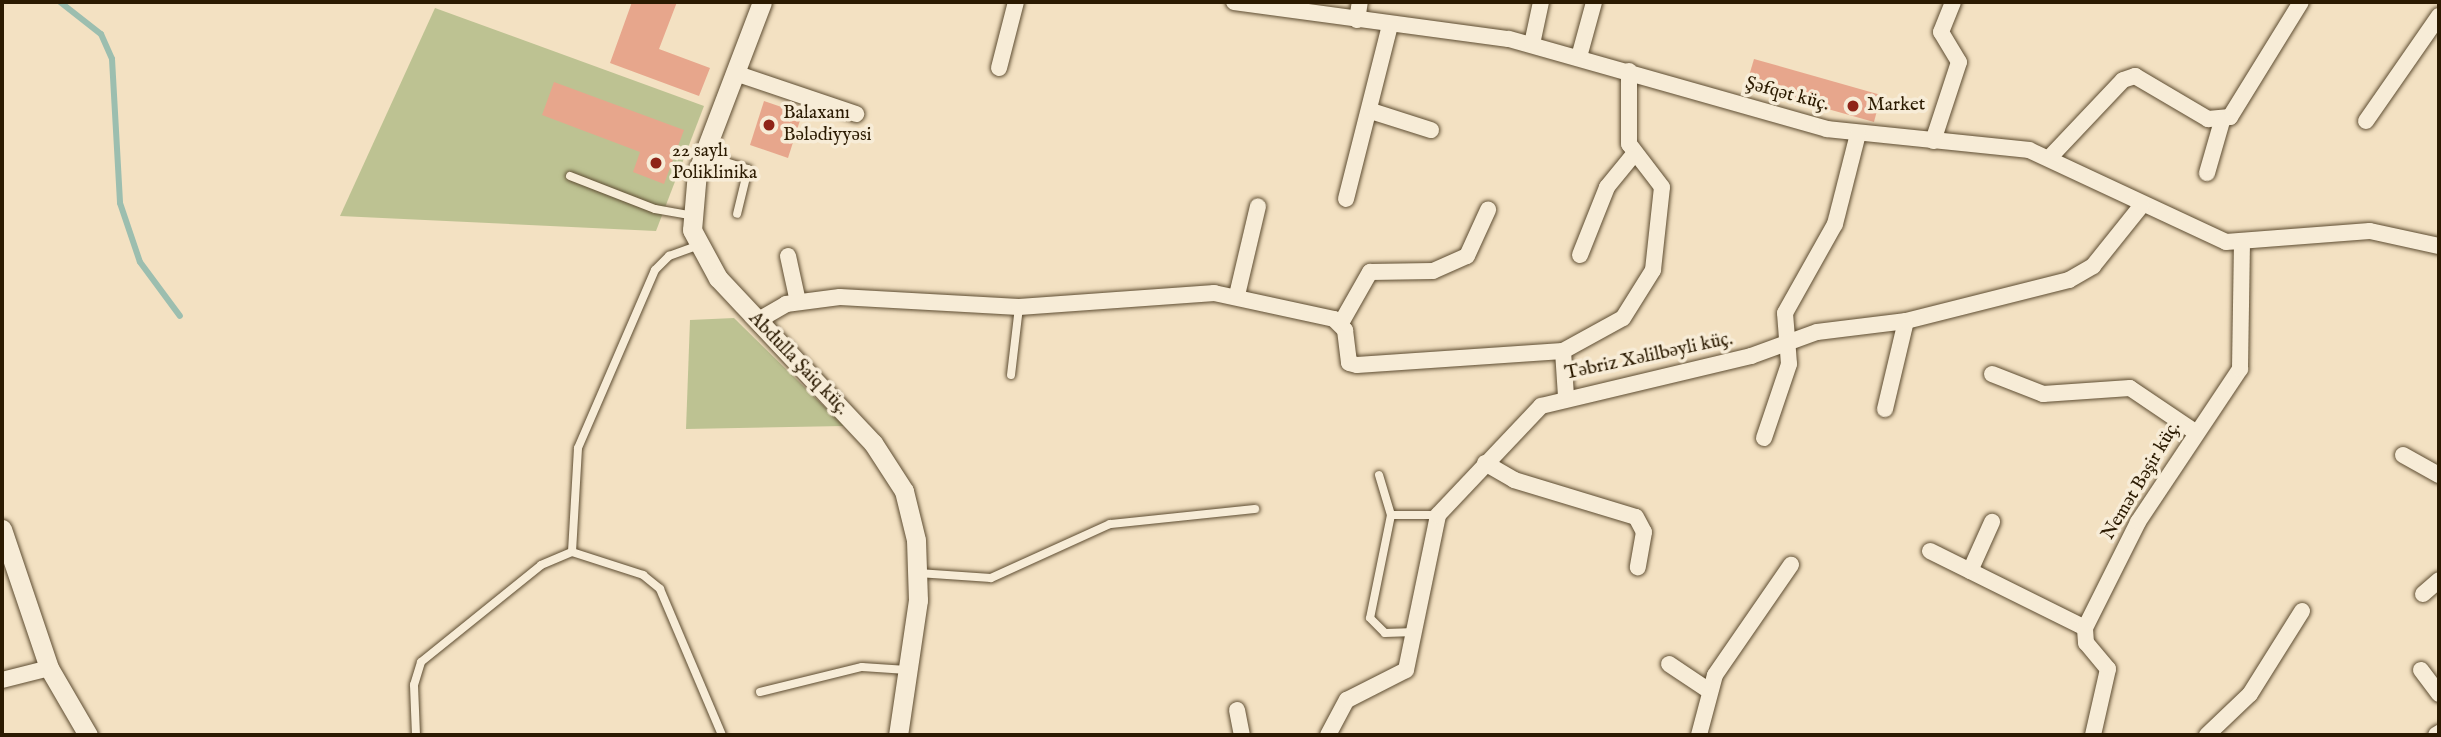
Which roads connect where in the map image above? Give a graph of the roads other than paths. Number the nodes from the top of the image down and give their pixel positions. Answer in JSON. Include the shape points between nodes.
{"nodes":[{"id":1,"x":762,"y":2,"type":"edge"},
{"id":2,"x":1016,"y":2,"type":"edge"},
{"id":3,"x":1234,"y":2,"type":"edge"},
{"id":4,"x":1360,"y":2,"type":"edge"},
{"id":5,"x":1541,"y":2,"type":"edge"},
{"id":6,"x":1594,"y":2,"type":"edge"},
{"id":7,"x":1953,"y":2,"type":"edge"},
{"id":8,"x":2301,"y":2,"type":"edge"},
{"id":9,"x":2439,"y":16,"type":"edge"},
{"id":10,"x":1357,"y":20,"type":"junction"},
{"id":11,"x":1390,"y":25,"type":"junction"},
{"id":12,"x":1532,"y":44,"type":"junction"},
{"id":13,"x":1579,"y":57,"type":"junction"},
{"id":14,"x":999,"y":68,"type":"dead end"},
{"id":15,"x":1629,"y":71,"type":"junction"},
{"id":16,"x":735,"y":73,"type":"junction"},
{"id":17,"x":1371,"y":111,"type":"junction"},
{"id":18,"x":856,"y":114,"type":"dead end"},
{"id":19,"x":2222,"y":121,"type":"junction"},
{"id":20,"x":2366,"y":121,"type":"dead end"},
{"id":21,"x":1431,"y":130,"type":"dead end"},
{"id":22,"x":1858,"y":134,"type":"junction"},
{"id":23,"x":1933,"y":141,"type":"junction"},
{"id":24,"x":1634,"y":154,"type":"junction"},
{"id":25,"x":704,"y":155,"type":"junction"},
{"id":26,"x":2052,"y":155,"type":"junction"},
{"id":27,"x":2207,"y":173,"type":"dead end"},
{"id":28,"x":570,"y":176,"type":"dead end"},
{"id":29,"x":1346,"y":199,"type":"dead end"},
{"id":30,"x":1258,"y":206,"type":"dead end"},
{"id":31,"x":2141,"y":206,"type":"junction"},
{"id":32,"x":1488,"y":210,"type":"dead end"},
{"id":33,"x":737,"y":214,"type":"dead end"},
{"id":34,"x":689,"y":215,"type":"junction"},
{"id":35,"x":2242,"y":243,"type":"junction"},
{"id":36,"x":697,"y":246,"type":"junction"},
{"id":37,"x":2439,"y":246,"type":"edge"},
{"id":38,"x":788,"y":256,"type":"dead end"},
{"id":39,"x":1580,"y":256,"type":"dead end"},
{"id":40,"x":1237,"y":295,"type":"junction"},
{"id":41,"x":798,"y":302,"type":"junction"},
{"id":42,"x":1019,"y":307,"type":"junction"},
{"id":43,"x":757,"y":321,"type":"junction"},
{"id":44,"x":1906,"y":321,"type":"junction"},
{"id":45,"x":1341,"y":323,"type":"junction"},
{"id":46,"x":1785,"y":344,"type":"junction"},
{"id":47,"x":1563,"y":351,"type":"junction"},
{"id":48,"x":1992,"y":374,"type":"dead end"},
{"id":49,"x":1011,"y":375,"type":"dead end"},
{"id":50,"x":1566,"y":396,"type":"junction"},
{"id":51,"x":1885,"y":409,"type":"dead end"},
{"id":52,"x":2195,"y":432,"type":"junction"},
{"id":53,"x":1765,"y":438,"type":"dead end"},
{"id":54,"x":2403,"y":454,"type":"dead end"},
{"id":55,"x":1485,"y":463,"type":"junction"},
{"id":56,"x":1379,"y":475,"type":"dead end"},
{"id":57,"x":2439,"y":475,"type":"edge"},
{"id":58,"x":1255,"y":509,"type":"dead end"},
{"id":59,"x":1391,"y":515,"type":"junction"},
{"id":60,"x":1438,"y":515,"type":"junction"},
{"id":61,"x":1993,"y":522,"type":"dead end"},
{"id":62,"x":2,"y":529,"type":"edge"},
{"id":63,"x":1930,"y":551,"type":"dead end"},
{"id":64,"x":572,"y":552,"type":"junction"},
{"id":65,"x":1791,"y":565,"type":"dead end"},
{"id":66,"x":1638,"y":566,"type":"dead end"},
{"id":67,"x":1970,"y":571,"type":"junction"},
{"id":68,"x":918,"y":573,"type":"junction"},
{"id":69,"x":2439,"y":580,"type":"edge"},
{"id":70,"x":2423,"y":594,"type":"dead end"},
{"id":71,"x":2302,"y":611,"type":"dead end"},
{"id":72,"x":2085,"y":628,"type":"junction"},
{"id":73,"x":1415,"y":632,"type":"junction"},
{"id":74,"x":1669,"y":664,"type":"dead end"},
{"id":75,"x":49,"y":668,"type":"junction"},
{"id":76,"x":909,"y":670,"type":"junction"},
{"id":77,"x":2421,"y":670,"type":"dead end"},
{"id":78,"x":2,"y":680,"type":"edge"},
{"id":79,"x":1708,"y":690,"type":"junction"},
{"id":80,"x":760,"y":692,"type":"dead end"},
{"id":81,"x":2439,"y":694,"type":"edge"},
{"id":82,"x":1237,"y":710,"type":"dead end"},
{"id":83,"x":88,"y":735,"type":"edge"},
{"id":84,"x":416,"y":735,"type":"edge"},
{"id":85,"x":722,"y":735,"type":"edge"},
{"id":86,"x":898,"y":735,"type":"edge"},
{"id":87,"x":1242,"y":735,"type":"edge"},
{"id":88,"x":1328,"y":735,"type":"edge"},
{"id":89,"x":1699,"y":735,"type":"edge"},
{"id":90,"x":2093,"y":735,"type":"edge"},
{"id":91,"x":2207,"y":735,"type":"edge"}],
"edges":[{"from":1,"to":16,"type":"street","name":"Abdulla Şaiq küç."},
{"from":2,"to":14,"type":"street"},
{"from":3,"to":10,"type":"street","name":"Şəfqət küç."},
{"from":4,"to":10,"type":"street"},
{"from":5,"to":12,"type":"street"},
{"from":6,"to":13,"type":"street"},
{"from":7,"to":23,"type":"street","via":[[1941,32],[1959,62]]},
{"from":8,"to":19,"type":"street","via":[[2238,110]]},
{"from":9,"to":20,"type":"street"},
{"from":10,"to":11,"type":"street","name":"Şəfqət küç."},
{"from":11,"to":12,"type":"street","name":"Şəfqət küç."},
{"from":11,"to":17,"type":"street"},
{"from":12,"to":13,"type":"street","name":"Şəfqət küç."},
{"from":13,"to":15,"type":"street","name":"Şəfqət küç."},
{"from":15,"to":22,"type":"street","name":"Şəfqət küç."},
{"from":15,"to":24,"type":"street","via":[[1625,93]]},
{"from":16,"to":18,"type":"street"},
{"from":16,"to":25,"type":"street","name":"Abdulla Şaiq küç."},
{"from":17,"to":21,"type":"street"},
{"from":17,"to":29,"type":"street"},
{"from":19,"to":26,"type":"street","via":[[2135,76],[2123,80]]},
{"from":19,"to":27,"type":"street"},
{"from":22,"to":23,"type":"street","name":"Şəfqət küç."},
{"from":22,"to":46,"type":"street","via":[[1835,224],[1785,313]]},
{"from":23,"to":26,"type":"street","name":"Şəfqət küç."},
{"from":24,"to":39,"type":"street","via":[[1607,187]]},
{"from":24,"to":47,"type":"street","via":[[1662,187],[1653,270],[1623,318]]},
{"from":25,"to":33,"type":"lane","via":[[748,169]]},
{"from":25,"to":34,"type":"street","name":"Abdulla Şaiq küç."},
{"from":26,"to":31,"type":"street","name":"Şəfqət küç."},
{"from":28,"to":34,"type":"lane","via":[[655,209]]},
{"from":30,"to":40,"type":"street"},
{"from":31,"to":35,"type":"street","name":"Şəfqət küç."},
{"from":31,"to":44,"type":"street","name":"Təbriz Xəlilbəyli küç.","via":[[2083,273],[2013,298]]},
{"from":32,"to":45,"type":"street","via":[[1467,256],[1433,271],[1370,272]]},
{"from":34,"to":36,"type":"street","name":"Abdulla Şaiq küç."},
{"from":35,"to":37,"type":"street","via":[[2262,234],[2370,231]]},
{"from":35,"to":52,"type":"street","name":"Nemət Bəşir küç.","via":[[2240,369]]},
{"from":36,"to":43,"type":"street","name":"Abdulla Şaiq küç."},
{"from":36,"to":64,"type":"lane","via":[[670,256],[655,270],[578,448]]},
{"from":38,"to":41,"type":"street"},
{"from":40,"to":42,"type":"street","via":[[1158,292]]},
{"from":40,"to":45,"type":"street"},
{"from":41,"to":42,"type":"street","via":[[840,297]]},
{"from":41,"to":43,"type":"street"},
{"from":42,"to":49,"type":"lane"},
{"from":43,"to":68,"type":"street","name":"Abdulla Şaiq küç.","via":[[888,461],[910,509]]},
{"from":44,"to":46,"type":"street","name":"Təbriz Xəlilbəyli küç.","via":[[1817,332]]},
{"from":44,"to":51,"type":"street"},
{"from":45,"to":47,"type":"street","via":[[1345,355],[1357,365]]},
{"from":46,"to":50,"type":"street","name":"Təbriz Xəlilbəyli küç."},
{"from":46,"to":53,"type":"street","via":[[1787,374]]},
{"from":47,"to":50,"type":"street"},
{"from":48,"to":52,"type":"street","via":[[2043,394],[2130,388]]},
{"from":50,"to":55,"type":"street","name":"Təbriz Xəlilbəyli küç.","via":[[1530,413]]},
{"from":52,"to":72,"type":"street","name":"Nemət Bəşir küç.","via":[[2138,523]]},
{"from":54,"to":57,"type":"street"},
{"from":55,"to":60,"type":"street","name":"Təbriz Xəlilbəyli küç."},
{"from":55,"to":66,"type":"street","via":[[1514,480],[1636,517],[1644,533]]},
{"from":56,"to":59,"type":"lane"},
{"from":58,"to":68,"type":"lane","via":[[1110,524],[990,578]]},
{"from":59,"to":60,"type":"lane"},
{"from":59,"to":73,"type":"lane","via":[[1370,618],[1385,633]]},
{"from":60,"to":73,"type":"street","name":"Təbriz Xəlilbəyli küç.","via":[[1427,548]]},
{"from":61,"to":67,"type":"street"},
{"from":62,"to":75,"type":"street"},
{"from":63,"to":67,"type":"street"},
{"from":64,"to":84,"type":"lane","via":[[541,565],[421,662],[414,685]]},
{"from":64,"to":85,"type":"lane","via":[[643,575],[660,589]]},
{"from":65,"to":79,"type":"street"},
{"from":67,"to":72,"type":"street"},
{"from":68,"to":76,"type":"street","name":"Abdulla Şaiq küç."},
{"from":69,"to":70,"type":"street"},
{"from":71,"to":91,"type":"street","via":[[2250,694]]},
{"from":72,"to":90,"type":"street","via":[[2086,643],[2108,668]]},
{"from":73,"to":88,"type":"street","name":"Təbriz Xəlilbəyli küç.","via":[[1406,670],[1347,700]]},
{"from":74,"to":79,"type":"street"},
{"from":75,"to":78,"type":"street"},
{"from":75,"to":83,"type":"street"},
{"from":76,"to":80,"type":"lane","via":[[862,667]]},
{"from":76,"to":86,"type":"street","name":"Abdulla Şaiq küç."},
{"from":77,"to":81,"type":"street"},
{"from":79,"to":89,"type":"street"},
{"from":82,"to":87,"type":"street"}]}
